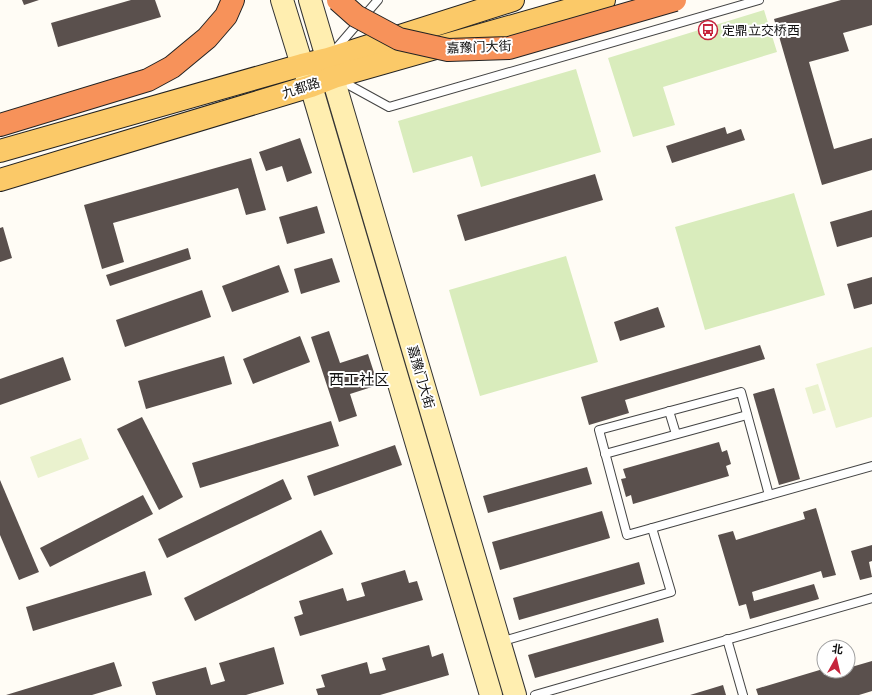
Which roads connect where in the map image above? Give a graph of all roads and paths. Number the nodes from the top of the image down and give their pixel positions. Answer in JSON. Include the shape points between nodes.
{"nodes":[{"id":1,"x":233,"y":0,"type":"edge"},
{"id":2,"x":282,"y":0,"type":"edge"},
{"id":3,"x":310,"y":0,"type":"edge"},
{"id":4,"x":338,"y":0,"type":"edge"},
{"id":5,"x":378,"y":0,"type":"edge"},
{"id":6,"x":513,"y":0,"type":"edge"},
{"id":7,"x":604,"y":0,"type":"edge"},
{"id":8,"x":675,"y":0,"type":"edge"},
{"id":9,"x":759,"y":0,"type":"edge"},
{"id":10,"x":302,"y":64,"type":"junction"},
{"id":11,"x":331,"y":68,"type":"junction"},
{"id":12,"x":311,"y":86,"type":"junction"},
{"id":13,"x":0,"y":125,"type":"edge"},
{"id":14,"x":0,"y":151,"type":"edge"},
{"id":15,"x":0,"y":180,"type":"edge"},
{"id":16,"x":669,"y":411,"type":"junction"},
{"id":17,"x":747,"y":415,"type":"junction"},
{"id":18,"x":676,"y":434,"type":"junction"},
{"id":19,"x":605,"y":454,"type":"junction"},
{"id":20,"x":872,"y":466,"type":"edge"},
{"id":21,"x":769,"y":495,"type":"junction"},
{"id":22,"x":652,"y":528,"type":"junction"},
{"id":23,"x":872,"y":598,"type":"edge"},
{"id":24,"x":727,"y":640,"type":"junction"},
{"id":25,"x":499,"y":642,"type":"junction"},
{"id":26,"x":554,"y":692,"type":"edge"},
{"id":27,"x":491,"y":695,"type":"edge"},
{"id":28,"x":515,"y":695,"type":"edge"},
{"id":29,"x":535,"y":695,"type":"edge"},
{"id":30,"x":743,"y":695,"type":"edge"}],
"edges":[{"from":1,"to":13,"type":"highway","via":[[226,16],[207,38],[172,67],[148,80]]},
{"from":2,"to":10,"type":"main road","name":"嘉豫门大街"},
{"from":3,"to":11,"type":"main road","name":"嘉豫门大街"},
{"from":4,"to":8,"type":"highway","name":"嘉豫门大街","bridge":true,"via":[[356,16],[399,39],[448,50],[508,48]]},
{"from":5,"to":11,"type":"lane"},
{"from":6,"to":11,"type":"main road","name":"九都路"},
{"from":7,"to":11,"type":"main road","name":"九都路"},
{"from":9,"to":11,"type":"lane","via":[[389,107]]},
{"from":10,"to":11,"type":"main road","name":"九都路"},
{"from":10,"to":12,"type":"main road","name":"嘉豫门大街"},
{"from":10,"to":14,"type":"main road","name":"九都路"},
{"from":11,"to":12,"type":"main road","name":"九都路"},
{"from":11,"to":25,"type":"main road","name":"嘉豫门大街"},
{"from":12,"to":15,"type":"main road","name":"九都路"},
{"from":12,"to":27,"type":"main road","name":"嘉豫门大街"},
{"from":16,"to":17,"type":"lane","via":[[741,392]]},
{"from":16,"to":18,"type":"lane"},
{"from":16,"to":19,"type":"lane","via":[[599,430]]},
{"from":17,"to":18,"type":"lane"},
{"from":17,"to":21,"type":"lane"},
{"from":18,"to":19,"type":"lane"},
{"from":19,"to":22,"type":"lane","via":[[627,535]]},
{"from":20,"to":21,"type":"lane"},
{"from":21,"to":22,"type":"lane"},
{"from":22,"to":25,"type":"lane","via":[[671,592]]},
{"from":23,"to":24,"type":"lane"},
{"from":24,"to":26,"type":"lane"},
{"from":24,"to":30,"type":"lane"},
{"from":25,"to":28,"type":"main road","name":"嘉豫门大街"},
{"from":26,"to":29,"type":"lane"}]}
